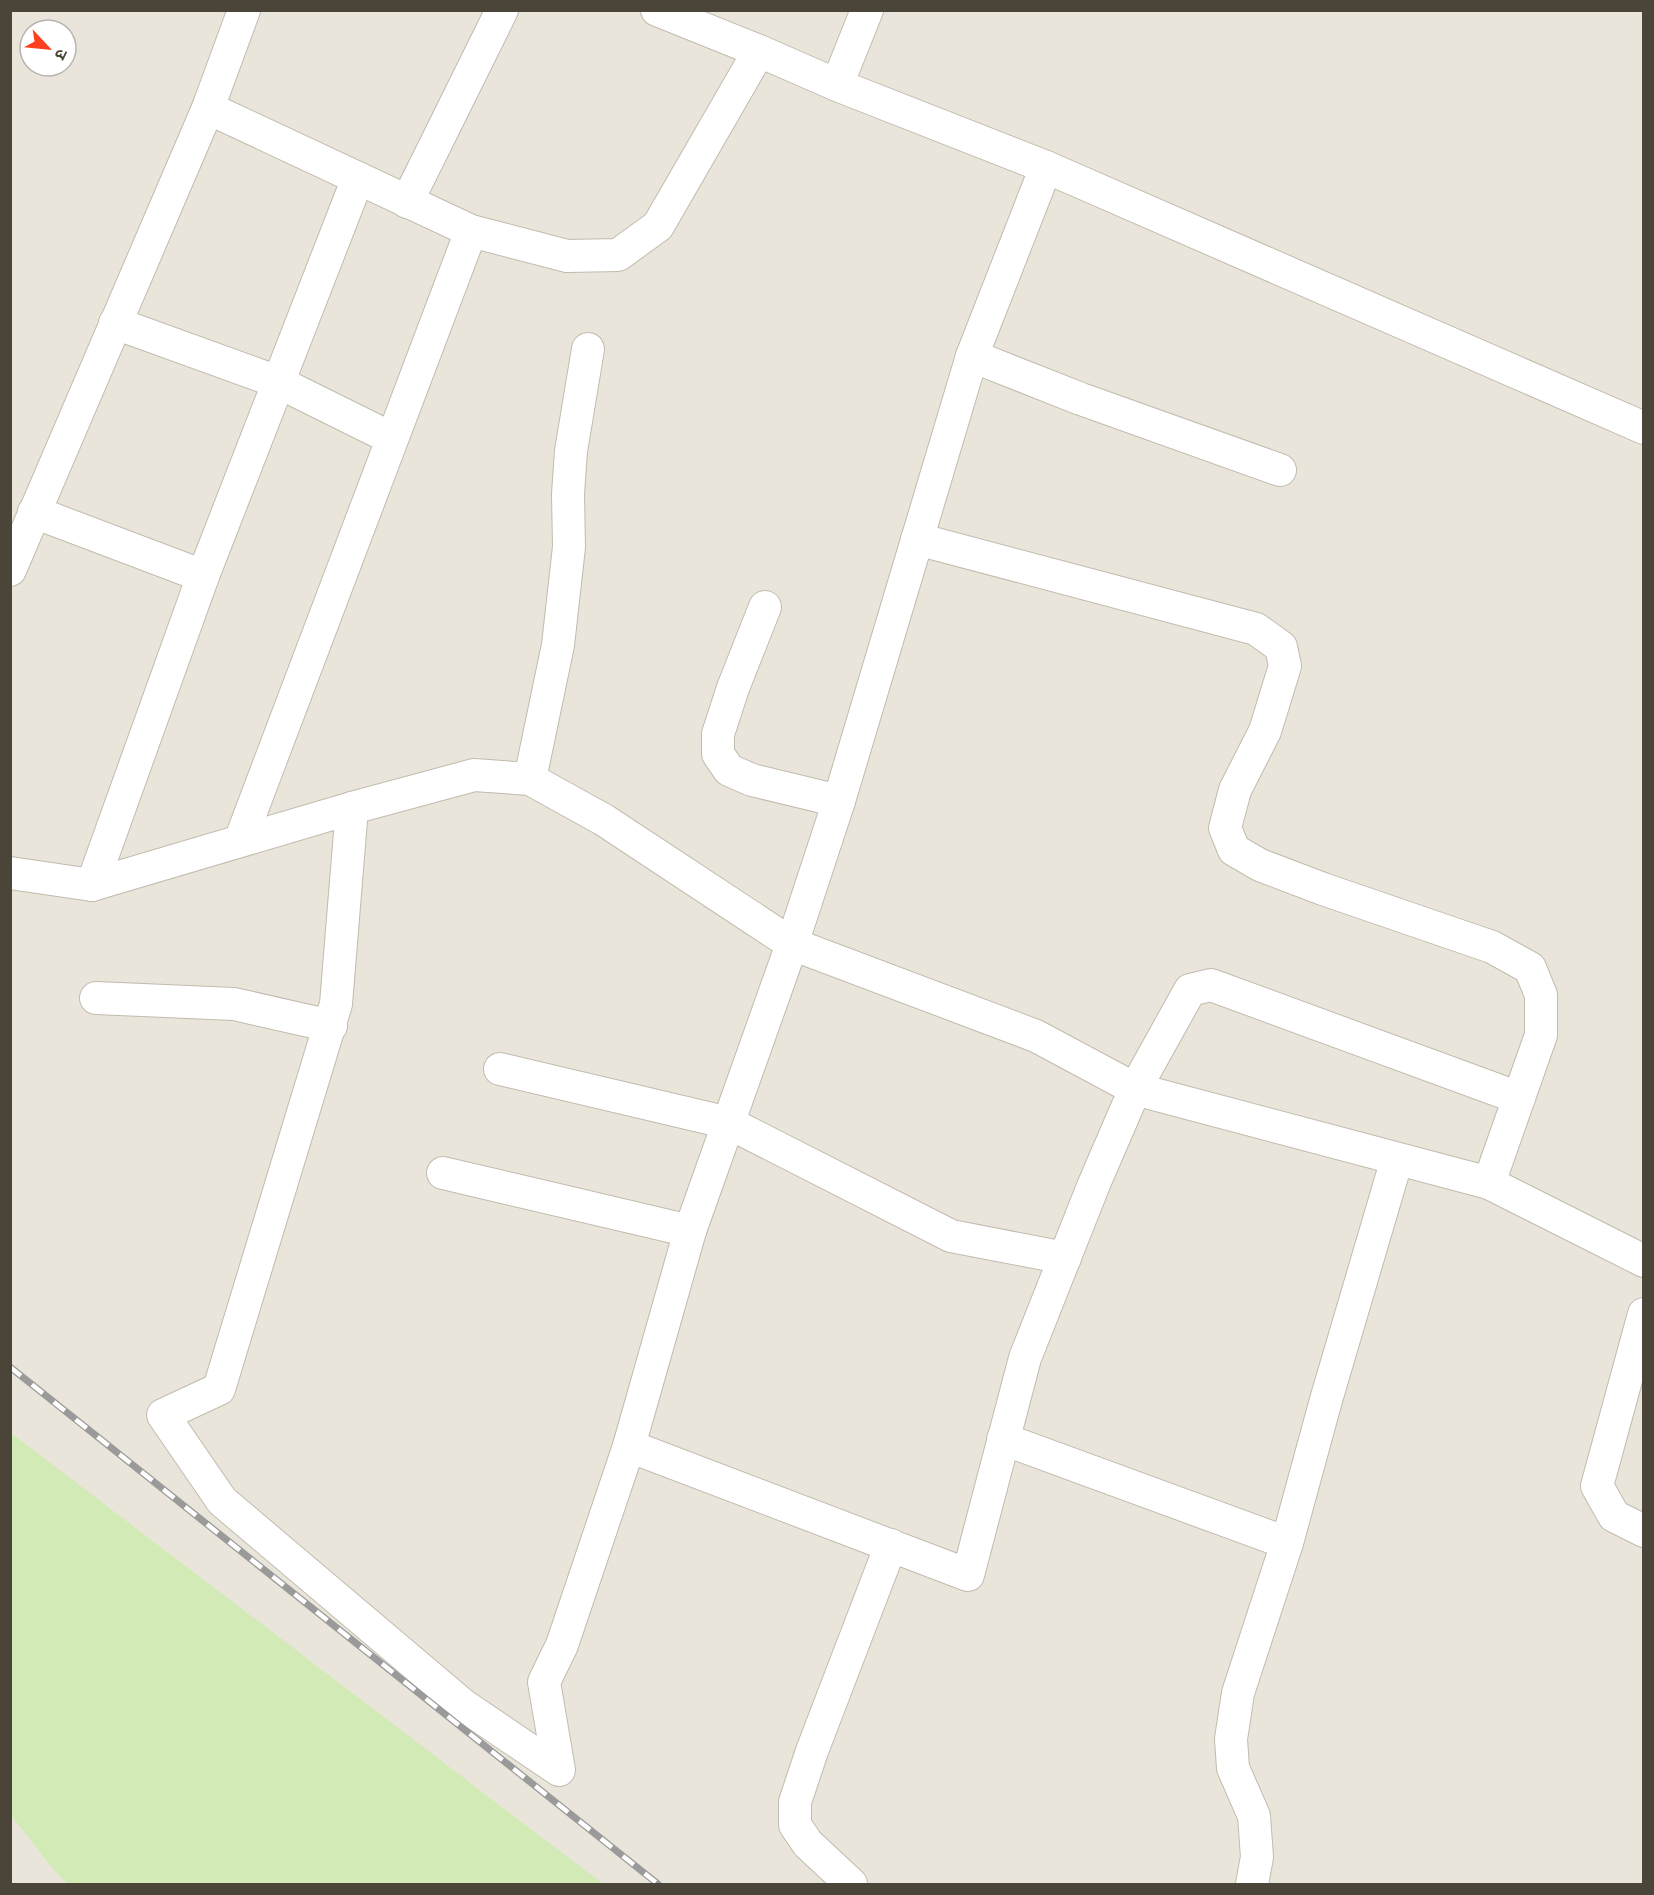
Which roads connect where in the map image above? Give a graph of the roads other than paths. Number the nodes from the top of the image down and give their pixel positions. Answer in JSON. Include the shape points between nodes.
{"nodes":[{"id":1,"x":244,"y":10,"type":"edge"},
{"id":2,"x":502,"y":10,"type":"edge"},
{"id":3,"x":657,"y":10,"type":"edge"},
{"id":4,"x":867,"y":10,"type":"edge"},
{"id":5,"x":759,"y":51,"type":"junction"},
{"id":6,"x":837,"y":86,"type":"junction"},
{"id":7,"x":208,"y":108,"type":"junction"},
{"id":8,"x":1046,"y":167,"type":"junction"},
{"id":9,"x":357,"y":178,"type":"junction"},
{"id":10,"x":407,"y":202,"type":"junction"},
{"id":11,"x":471,"y":231,"type":"junction"},
{"id":12,"x":116,"y":324,"type":"junction"},
{"id":13,"x":588,"y":349,"type":"dead end"},
{"id":14,"x":972,"y":356,"type":"junction"},
{"id":15,"x":278,"y":382,"type":"junction"},
{"id":16,"x":1644,"y":428,"type":"edge"},
{"id":17,"x":391,"y":438,"type":"junction"},
{"id":18,"x":1280,"y":470,"type":"dead end"},
{"id":19,"x":34,"y":512,"type":"junction"},
{"id":20,"x":917,"y":540,"type":"junction"},
{"id":21,"x":10,"y":570,"type":"edge"},
{"id":22,"x":203,"y":576,"type":"junction"},
{"id":23,"x":765,"y":607,"type":"dead end"},
{"id":24,"x":530,"y":779,"type":"junction"},
{"id":25,"x":839,"y":801,"type":"junction"},
{"id":26,"x":352,"y":808,"type":"junction"},
{"id":27,"x":240,"y":840,"type":"junction"},
{"id":28,"x":10,"y":873,"type":"edge"},
{"id":29,"x":92,"y":885,"type":"junction"},
{"id":30,"x":792,"y":944,"type":"junction"},
{"id":31,"x":96,"y":998,"type":"dead end"},
{"id":32,"x":331,"y":1026,"type":"junction"},
{"id":33,"x":500,"y":1070,"type":"dead end"},
{"id":34,"x":1135,"y":1089,"type":"junction"},
{"id":35,"x":1519,"y":1098,"type":"junction"},
{"id":36,"x":729,"y":1123,"type":"junction"},
{"id":37,"x":1396,"y":1159,"type":"junction"},
{"id":38,"x":443,"y":1173,"type":"dead end"},
{"id":39,"x":1489,"y":1183,"type":"junction"},
{"id":40,"x":690,"y":1231,"type":"junction"},
{"id":41,"x":1065,"y":1258,"type":"junction"},
{"id":42,"x":1644,"y":1261,"type":"edge"},
{"id":43,"x":1644,"y":1314,"type":"edge"},
{"id":44,"x":1632,"y":1399,"type":"edge"},
{"id":45,"x":1003,"y":1439,"type":"junction"},
{"id":46,"x":628,"y":1446,"type":"junction"},
{"id":47,"x":1644,"y":1531,"type":"edge"},
{"id":48,"x":1287,"y":1543,"type":"junction"},
{"id":49,"x":891,"y":1545,"type":"junction"},
{"id":50,"x":851,"y":1884,"type":"edge"},
{"id":51,"x":1252,"y":1884,"type":"edge"}],
"edges":[{"from":1,"to":7,"type":"street"},
{"from":2,"to":10,"type":"street"},
{"from":3,"to":5,"type":"street"},
{"from":4,"to":6,"type":"street"},
{"from":5,"to":6,"type":"street"},
{"from":5,"to":11,"type":"street","via":[[658,226],[618,255],[567,256]]},
{"from":6,"to":8,"type":"street"},
{"from":7,"to":9,"type":"street"},
{"from":7,"to":12,"type":"street"},
{"from":8,"to":14,"type":"street"},
{"from":8,"to":16,"type":"street"},
{"from":9,"to":10,"type":"street"},
{"from":9,"to":15,"type":"street"},
{"from":10,"to":11,"type":"street"},
{"from":11,"to":17,"type":"street"},
{"from":12,"to":15,"type":"street"},
{"from":12,"to":19,"type":"street"},
{"from":13,"to":24,"type":"street","via":[[571,451],[569,547],[558,645]]},
{"from":14,"to":18,"type":"street"},
{"from":14,"to":20,"type":"street"},
{"from":15,"to":17,"type":"street"},
{"from":15,"to":22,"type":"street"},
{"from":17,"to":27,"type":"street"},
{"from":19,"to":21,"type":"street"},
{"from":19,"to":22,"type":"street"},
{"from":20,"to":25,"type":"street"},
{"from":20,"to":35,"type":"street","via":[[1256,629],[1281,647],[1285,666],[1266,731],[1234,790],[1225,828],[1234,850],[1260,865],[1323,889],[1492,947],[1530,968],[1541,995],[1541,1035]]},
{"from":22,"to":29,"type":"street"},
{"from":23,"to":25,"type":"street","via":[[733,688],[718,735],[718,754],[729,770],[752,780]]},
{"from":24,"to":26,"type":"street","via":[[474,775]]},
{"from":24,"to":30,"type":"street","via":[[604,820]]},
{"from":25,"to":30,"type":"street"},
{"from":26,"to":27,"type":"street"},
{"from":26,"to":32,"type":"street"},
{"from":27,"to":29,"type":"street"},
{"from":28,"to":29,"type":"street"},
{"from":30,"to":34,"type":"street","via":[[1036,1036]]},
{"from":30,"to":36,"type":"street"},
{"from":31,"to":32,"type":"street","via":[[234,1004]]},
{"from":32,"to":46,"type":"street","via":[[219,1389],[163,1416],[222,1501],[463,1705],[559,1770],[544,1682],[562,1646]]},
{"from":33,"to":36,"type":"street"},
{"from":34,"to":35,"type":"street","via":[[1190,990],[1211,985]]},
{"from":34,"to":37,"type":"street"},
{"from":34,"to":41,"type":"street"},
{"from":35,"to":39,"type":"street"},
{"from":36,"to":40,"type":"street"},
{"from":36,"to":41,"type":"street","via":[[951,1236]]},
{"from":37,"to":39,"type":"street"},
{"from":37,"to":48,"type":"street"},
{"from":38,"to":40,"type":"street"},
{"from":39,"to":42,"type":"street"},
{"from":40,"to":46,"type":"street"},
{"from":41,"to":45,"type":"street","via":[[1024,1358]]},
{"from":43,"to":44,"type":"street"},
{"from":44,"to":47,"type":"street","via":[[1597,1486],[1614,1516]]},
{"from":45,"to":48,"type":"street"},
{"from":45,"to":49,"type":"street","via":[[968,1575]]},
{"from":46,"to":49,"type":"street"},
{"from":48,"to":51,"type":"street","via":[[1238,1693],[1231,1739],[1233,1768],[1254,1816],[1257,1857]]},
{"from":49,"to":50,"type":"street","via":[[795,1802],[795,1825],[808,1844]]}]}
